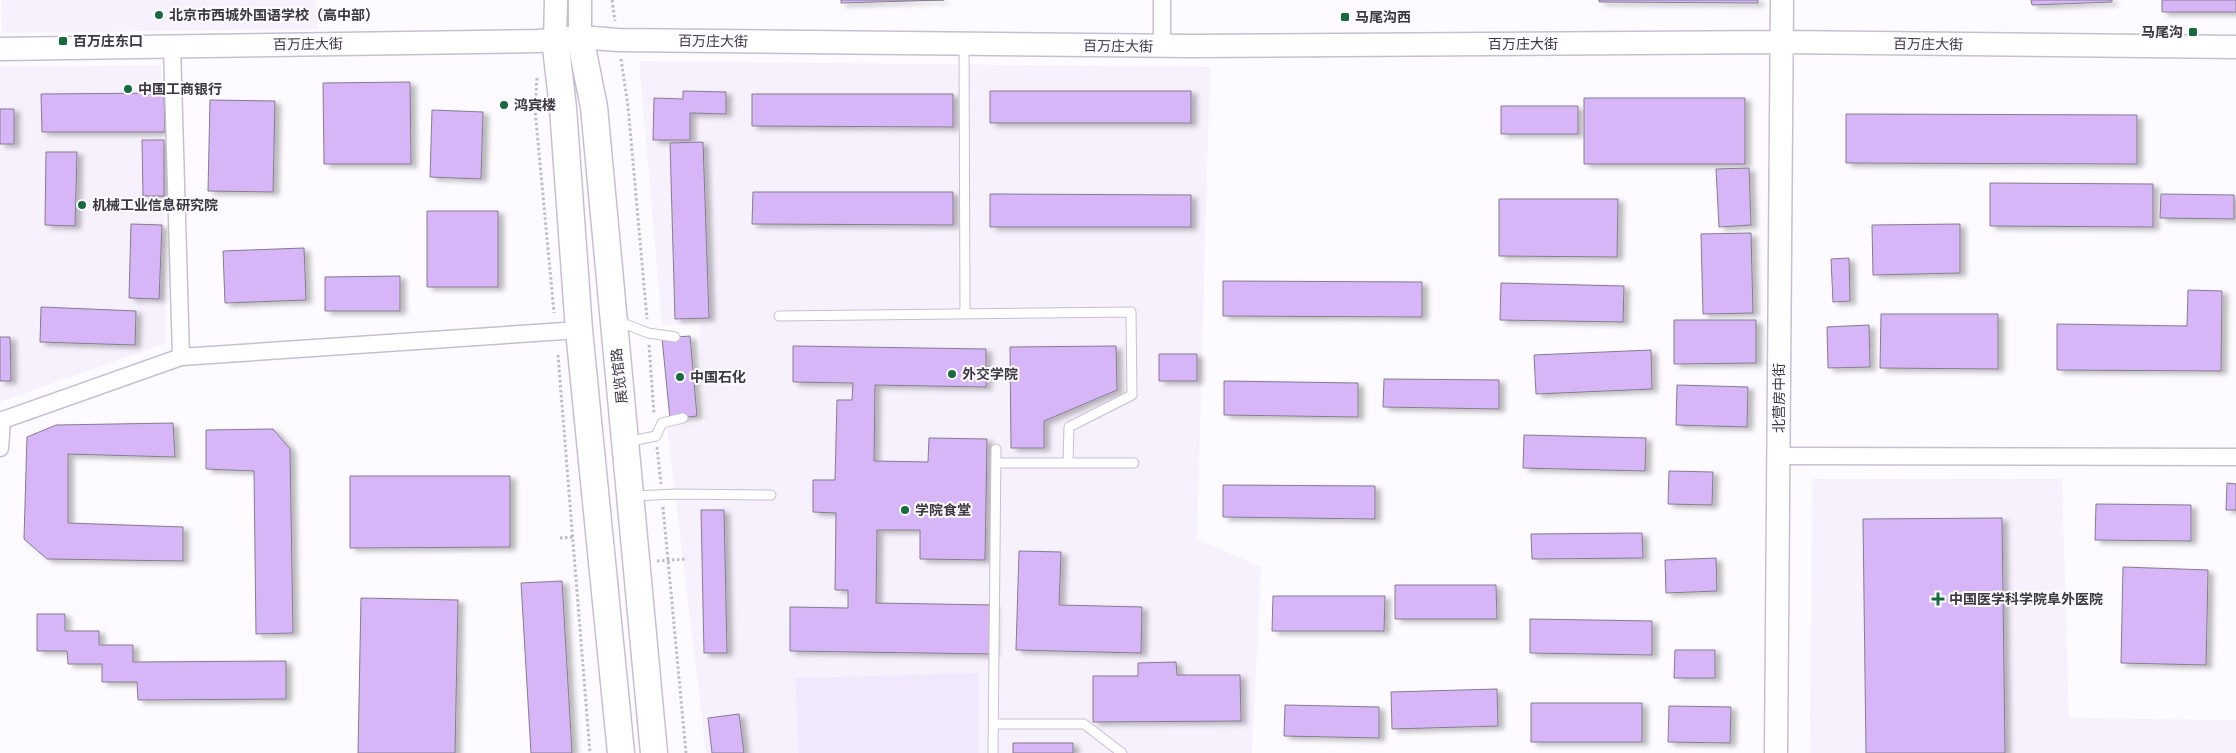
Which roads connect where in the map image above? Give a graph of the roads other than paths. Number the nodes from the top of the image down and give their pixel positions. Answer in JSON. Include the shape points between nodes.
{"nodes":[{"id":1,"x":556,"y":0,"type":"edge"},
{"id":2,"x":580,"y":0,"type":"edge"},
{"id":3,"x":1162,"y":0,"type":"edge"},
{"id":4,"x":1782,"y":0,"type":"edge"},
{"id":5,"x":558,"y":39,"type":"junction"},
{"id":6,"x":1782,"y":42,"type":"junction"},
{"id":7,"x":964,"y":44,"type":"junction"},
{"id":8,"x":172,"y":46,"type":"junction"},
{"id":9,"x":1162,"y":46,"type":"junction"},
{"id":10,"x":2236,"y":47,"type":"edge"},
{"id":11,"x":0,"y":49,"type":"edge"},
{"id":12,"x":965,"y":314,"type":"junction"},
{"id":13,"x":780,"y":316,"type":"dead end"},
{"id":14,"x":613,"y":320,"type":"junction"},
{"id":15,"x":567,"y":331,"type":"junction"},
{"id":16,"x":675,"y":337,"type":"dead end"},
{"id":17,"x":181,"y":357,"type":"junction"},
{"id":18,"x":683,"y":418,"type":"dead end"},
{"id":19,"x":1,"y":421,"type":"edge"},
{"id":20,"x":626,"y":442,"type":"junction"},
{"id":21,"x":0,"y":448,"type":"edge"},
{"id":22,"x":996,"y":449,"type":"dead end"},
{"id":23,"x":1779,"y":456,"type":"junction"},
{"id":24,"x":2236,"y":457,"type":"edge"},
{"id":25,"x":996,"y":463,"type":"junction"},
{"id":26,"x":1068,"y":463,"type":"junction"},
{"id":27,"x":1134,"y":463,"type":"dead end"},
{"id":28,"x":771,"y":495,"type":"dead end"},
{"id":29,"x":631,"y":496,"type":"junction"},
{"id":30,"x":993,"y":724,"type":"junction"},
{"id":31,"x":621,"y":753,"type":"edge"},
{"id":32,"x":654,"y":753,"type":"edge"},
{"id":33,"x":993,"y":753,"type":"edge"},
{"id":34,"x":1122,"y":753,"type":"edge"},
{"id":35,"x":1776,"y":753,"type":"edge"}],
"edges":[{"from":1,"to":5,"type":"main road","name":"展览馆路"},
{"from":2,"to":5,"type":"main road","name":"展览馆路"},
{"from":3,"to":9,"type":"street"},
{"from":4,"to":6,"type":"main road","name":"北营房中街"},
{"from":5,"to":7,"type":"main road","name":"百万庄大街"},
{"from":5,"to":8,"type":"main road","name":"百万庄大街"},
{"from":5,"to":14,"type":"main road","name":"展览馆路","via":[[594,107]]},
{"from":5,"to":15,"type":"main road","name":"展览馆路","via":[[563,108]]},
{"from":6,"to":9,"type":"main road","name":"百万庄大街"},
{"from":6,"to":10,"type":"main road","name":"百万庄大街"},
{"from":6,"to":23,"type":"main road","name":"北营房中街"},
{"from":7,"to":9,"type":"main road","name":"百万庄大街"},
{"from":7,"to":12,"type":"lane"},
{"from":8,"to":11,"type":"main road","name":"百万庄大街"},
{"from":8,"to":17,"type":"street"},
{"from":12,"to":13,"type":"lane"},
{"from":12,"to":26,"type":"lane","via":[[1131,312],[1132,394],[1069,427]]},
{"from":14,"to":16,"type":"lane","via":[[648,333]]},
{"from":14,"to":20,"type":"main road","name":"展览馆路"},
{"from":15,"to":17,"type":"street"},
{"from":15,"to":31,"type":"main road","name":"展览馆路"},
{"from":17,"to":19,"type":"street"},
{"from":18,"to":20,"type":"lane","via":[[662,423],[656,436]]},
{"from":19,"to":21,"type":"street"},
{"from":20,"to":29,"type":"main road","name":"展览馆路"},
{"from":22,"to":25,"type":"lane"},
{"from":23,"to":24,"type":"street"},
{"from":23,"to":35,"type":"main road","name":"北营房中街"},
{"from":25,"to":26,"type":"lane"},
{"from":25,"to":30,"type":"lane"},
{"from":26,"to":27,"type":"lane"},
{"from":28,"to":29,"type":"lane"},
{"from":29,"to":32,"type":"main road","name":"展览馆路"},
{"from":30,"to":33,"type":"lane"},
{"from":30,"to":34,"type":"lane","via":[[1084,724]]}]}
